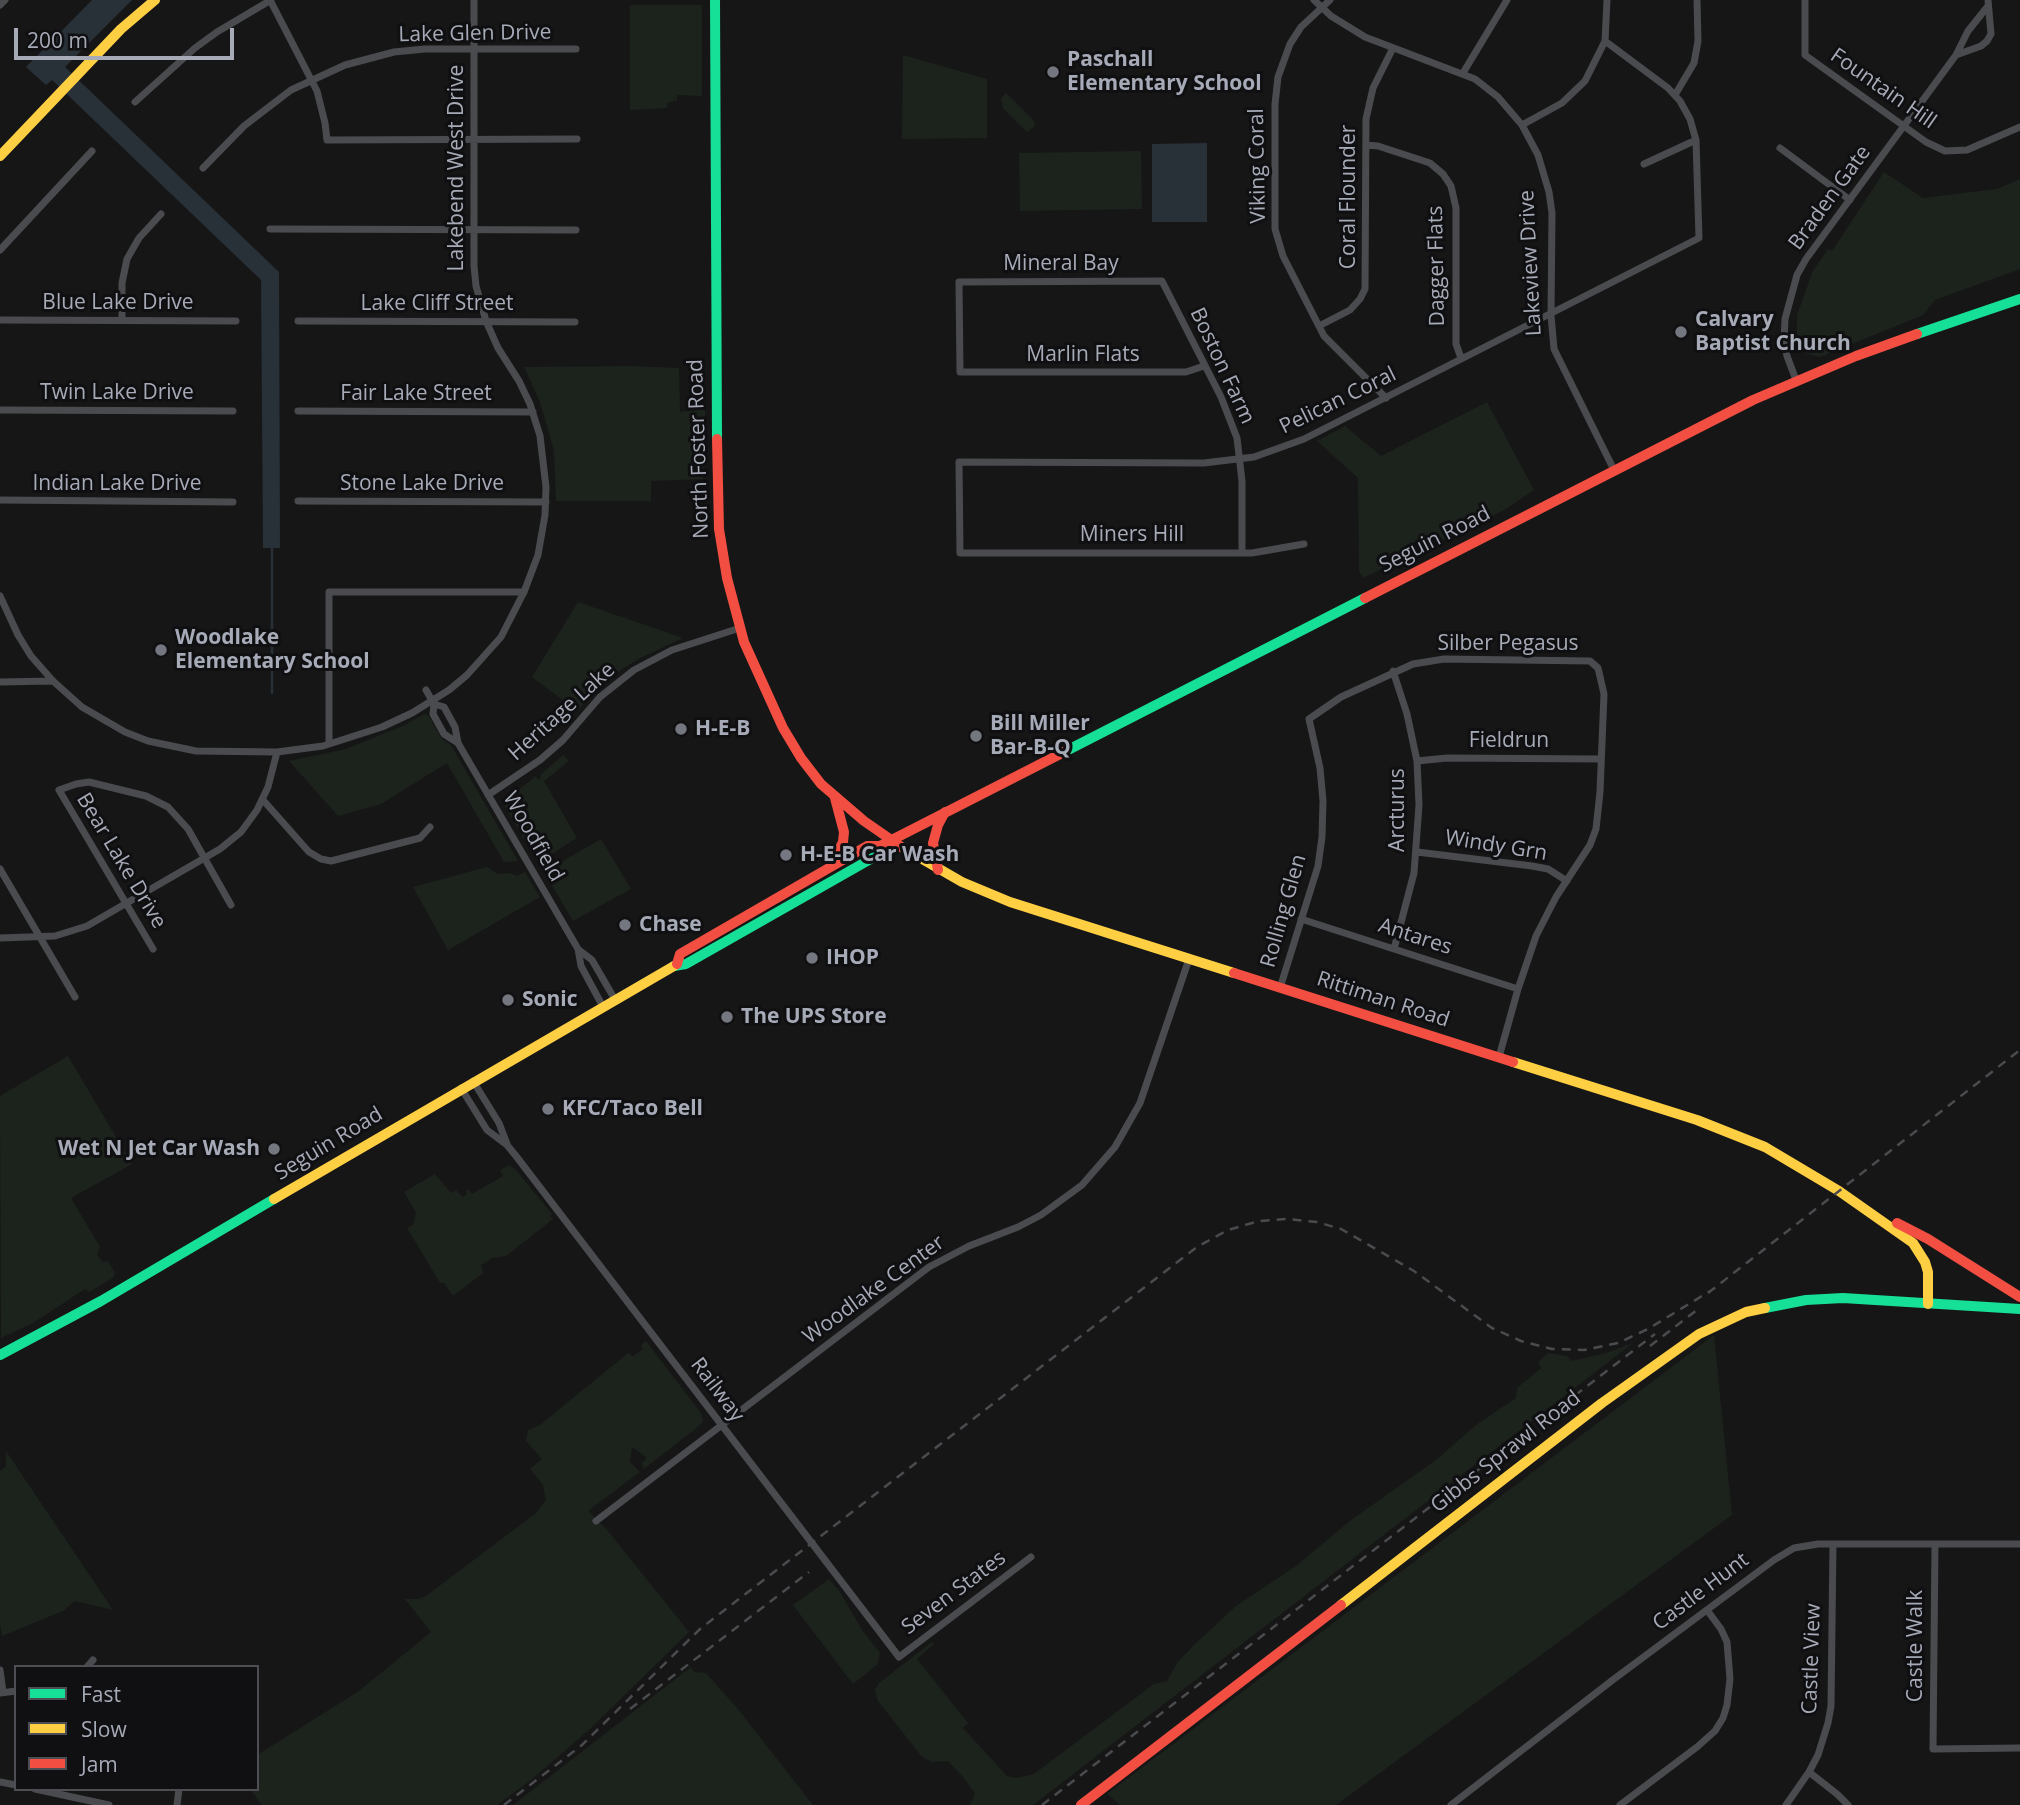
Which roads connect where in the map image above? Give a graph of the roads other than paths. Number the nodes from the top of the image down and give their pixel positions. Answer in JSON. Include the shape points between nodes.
{"nodes":[{"id":1,"x":5,"y":0,"type":"edge"},
{"id":2,"x":155,"y":0,"type":"edge"},
{"id":3,"x":271,"y":0,"type":"edge"},
{"id":4,"x":474,"y":0,"type":"edge"},
{"id":5,"x":715,"y":0,"type":"edge"},
{"id":6,"x":1314,"y":0,"type":"edge"},
{"id":7,"x":1330,"y":0,"type":"edge"},
{"id":8,"x":1507,"y":0,"type":"edge"},
{"id":9,"x":1607,"y":0,"type":"edge"},
{"id":10,"x":1697,"y":0,"type":"edge"},
{"id":11,"x":1805,"y":0,"type":"edge"},
{"id":12,"x":1988,"y":3,"type":"edge"},
{"id":13,"x":0,"y":5,"type":"edge"},
{"id":14,"x":1321,"y":8,"type":"junction"},
{"id":15,"x":1605,"y":41,"type":"junction"},
{"id":16,"x":1393,"y":48,"type":"junction"},
{"id":17,"x":474,"y":49,"type":"junction"},
{"id":18,"x":576,"y":49,"type":"dead end"},
{"id":19,"x":1956,"y":55,"type":"junction"},
{"id":20,"x":1463,"y":73,"type":"junction"},
{"id":21,"x":311,"y":79,"type":"junction"},
{"id":22,"x":1675,"y":95,"type":"junction"},
{"id":23,"x":135,"y":102,"type":"dead end"},
{"id":24,"x":1522,"y":125,"type":"junction"},
{"id":25,"x":1903,"y":126,"type":"junction"},
{"id":26,"x":2020,"y":127,"type":"edge"},
{"id":27,"x":474,"y":139,"type":"junction"},
{"id":28,"x":577,"y":139,"type":"dead end"},
{"id":29,"x":1696,"y":140,"type":"junction"},
{"id":30,"x":1366,"y":145,"type":"junction"},
{"id":31,"x":1780,"y":148,"type":"dead end"},
{"id":32,"x":92,"y":151,"type":"dead end"},
{"id":33,"x":0,"y":156,"type":"edge"},
{"id":34,"x":1644,"y":164,"type":"dead end"},
{"id":35,"x":203,"y":168,"type":"dead end"},
{"id":36,"x":1850,"y":200,"type":"junction"},
{"id":37,"x":161,"y":214,"type":"dead end"},
{"id":38,"x":270,"y":229,"type":"dead end"},
{"id":39,"x":474,"y":230,"type":"junction"},
{"id":40,"x":576,"y":230,"type":"dead end"},
{"id":41,"x":0,"y":250,"type":"edge"},
{"id":42,"x":1162,"y":281,"type":"joint"},
{"id":43,"x":2020,"y":299,"type":"edge"},
{"id":44,"x":1551,"y":315,"type":"junction"},
{"id":45,"x":0,"y":320,"type":"edge"},
{"id":46,"x":122,"y":320,"type":"junction"},
{"id":47,"x":236,"y":321,"type":"dead end"},
{"id":48,"x":298,"y":321,"type":"dead end"},
{"id":49,"x":486,"y":321,"type":"junction"},
{"id":50,"x":575,"y":322,"type":"dead end"},
{"id":51,"x":1319,"y":326,"type":"junction"},
{"id":52,"x":1461,"y":358,"type":"junction"},
{"id":53,"x":1205,"y":366,"type":"junction"},
{"id":54,"x":960,"y":372,"type":"joint"},
{"id":55,"x":1796,"y":380,"type":"junction"},
{"id":56,"x":1386,"y":398,"type":"junction"},
{"id":57,"x":0,"y":411,"type":"edge"},
{"id":58,"x":233,"y":411,"type":"dead end"},
{"id":59,"x":298,"y":411,"type":"dead end"},
{"id":60,"x":533,"y":412,"type":"junction"},
{"id":61,"x":1241,"y":460,"type":"junction"},
{"id":62,"x":1614,"y":470,"type":"junction"},
{"id":63,"x":0,"y":500,"type":"edge"},
{"id":64,"x":298,"y":501,"type":"dead end"},
{"id":65,"x":233,"y":502,"type":"dead end"},
{"id":66,"x":546,"y":502,"type":"junction"},
{"id":67,"x":1304,"y":544,"type":"dead end"},
{"id":68,"x":960,"y":552,"type":"joint"},
{"id":69,"x":1242,"y":553,"type":"junction"},
{"id":70,"x":524,"y":592,"type":"junction"},
{"id":71,"x":0,"y":596,"type":"edge"},
{"id":72,"x":740,"y":628,"type":"junction"},
{"id":73,"x":1393,"y":671,"type":"junction"},
{"id":74,"x":0,"y":681,"type":"edge"},
{"id":75,"x":53,"y":681,"type":"junction"},
{"id":76,"x":426,"y":690,"type":"dead end"},
{"id":77,"x":433,"y":703,"type":"junction"},
{"id":78,"x":1309,"y":719,"type":"joint"},
{"id":79,"x":458,"y":743,"type":"junction"},
{"id":80,"x":329,"y":744,"type":"junction"},
{"id":81,"x":278,"y":752,"type":"junction"},
{"id":82,"x":1601,"y":759,"type":"junction"},
{"id":83,"x":1417,"y":761,"type":"junction"},
{"id":84,"x":488,"y":795,"type":"junction"},
{"id":85,"x":835,"y":798,"type":"junction"},
{"id":86,"x":263,"y":800,"type":"junction"},
{"id":87,"x":946,"y":812,"type":"junction"},
{"id":88,"x":429,"y":827,"type":"dead end"},
{"id":89,"x":885,"y":843,"type":"junction"},
{"id":90,"x":1417,"y":852,"type":"junction"},
{"id":91,"x":205,"y":858,"type":"junction"},
{"id":92,"x":829,"y":867,"type":"junction"},
{"id":93,"x":0,"y":869,"type":"edge"},
{"id":94,"x":937,"y":870,"type":"junction"},
{"id":95,"x":1567,"y":881,"type":"junction"},
{"id":96,"x":127,"y":905,"type":"junction"},
{"id":97,"x":231,"y":905,"type":"dead end"},
{"id":98,"x":1301,"y":919,"type":"junction"},
{"id":99,"x":42,"y":937,"type":"junction"},
{"id":100,"x":0,"y":939,"type":"edge"},
{"id":101,"x":153,"y":949,"type":"dead end"},
{"id":102,"x":578,"y":949,"type":"junction"},
{"id":103,"x":1394,"y":949,"type":"junction"},
{"id":104,"x":1189,"y":959,"type":"junction"},
{"id":105,"x":677,"y":964,"type":"junction"},
{"id":106,"x":1280,"y":988,"type":"junction"},
{"id":107,"x":1518,"y":989,"type":"junction"},
{"id":108,"x":75,"y":997,"type":"dead end"},
{"id":109,"x":614,"y":998,"type":"junction"},
{"id":110,"x":602,"y":1005,"type":"junction"},
{"id":111,"x":1499,"y":1057,"type":"junction"},
{"id":112,"x":473,"y":1081,"type":"junction"},
{"id":113,"x":461,"y":1088,"type":"junction"},
{"id":114,"x":507,"y":1145,"type":"junction"},
{"id":115,"x":1860,"y":1205,"type":"junction"},
{"id":116,"x":2017,"y":1293,"type":"edge"},
{"id":117,"x":1928,"y":1304,"type":"junction"},
{"id":118,"x":2020,"y":1310,"type":"edge"},
{"id":119,"x":0,"y":1355,"type":"edge"},
{"id":120,"x":722,"y":1425,"type":"junction"},
{"id":121,"x":596,"y":1521,"type":"dead end"},
{"id":122,"x":1833,"y":1544,"type":"junction"},
{"id":123,"x":1934,"y":1544,"type":"junction"},
{"id":124,"x":2020,"y":1544,"type":"edge"},
{"id":125,"x":1031,"y":1556,"type":"dead end"},
{"id":126,"x":1707,"y":1610,"type":"junction"},
{"id":127,"x":899,"y":1657,"type":"joint"},
{"id":128,"x":93,"y":1660,"type":"dead end"},
{"id":129,"x":89,"y":1665,"type":"edge"},
{"id":130,"x":0,"y":1670,"type":"edge"},
{"id":131,"x":2,"y":1693,"type":"edge"},
{"id":132,"x":2020,"y":1748,"type":"edge"},
{"id":133,"x":1809,"y":1772,"type":"junction"},
{"id":134,"x":44,"y":1791,"type":"edge"},
{"id":135,"x":109,"y":1805,"type":"edge"},
{"id":136,"x":1080,"y":1805,"type":"edge"},
{"id":137,"x":1451,"y":1805,"type":"edge"},
{"id":138,"x":1620,"y":1805,"type":"edge"},
{"id":139,"x":1786,"y":1805,"type":"edge"},
{"id":140,"x":1847,"y":1805,"type":"edge"}],
"edges":[{"from":1,"to":13,"type":"street"},
{"from":2,"to":33,"type":"main road","via":[[121,29]]},
{"from":3,"to":21,"type":"street"},
{"from":3,"to":23,"type":"street","via":[[206,40]]},
{"from":4,"to":17,"type":"street","name":"Lakebend West Drive"},
{"from":5,"to":72,"type":"main road","name":"North Foster Road","via":[[716,479],[719,529]]},
{"from":6,"to":14,"type":"street","name":"Lakeview Drive"},
{"from":7,"to":14,"type":"street","name":"Viking Coral"},
{"from":8,"to":20,"type":"street"},
{"from":9,"to":15,"type":"street"},
{"from":10,"to":22,"type":"street","via":[[1694,63]]},
{"from":11,"to":25,"type":"street","name":"Fountain Hill","via":[[1805,55]]},
{"from":12,"to":19,"type":"street","name":"Braden Gate"},
{"from":12,"to":19,"type":"street","name":"Braden Gate","via":[[1991,34],[1987,41]]},
{"from":14,"to":16,"type":"street","name":"Lakeview Drive","via":[[1355,32]]},
{"from":14,"to":51,"type":"street","name":"Viking Coral","via":[[1290,44],[1280,68],[1275,104],[1275,229],[1283,256]]},
{"from":15,"to":22,"type":"street"},
{"from":15,"to":24,"type":"street","via":[[1576,92]]},
{"from":16,"to":20,"type":"street","name":"Lakeview Drive"},
{"from":16,"to":30,"type":"street","name":"Coral Flounder","via":[[1370,98]]},
{"from":17,"to":18,"type":"street","name":"Lake Glen Drive"},
{"from":17,"to":21,"type":"street","name":"Lake Glen Drive","via":[[394,52]]},
{"from":17,"to":27,"type":"street","name":"Lakebend West Drive"},
{"from":19,"to":25,"type":"street","name":"Braden Gate"},
{"from":20,"to":24,"type":"street","name":"Lakeview Drive","via":[[1498,97]]},
{"from":21,"to":27,"type":"street","via":[[321,103],[327,141]]},
{"from":21,"to":35,"type":"street","name":"Lake Glen Drive","via":[[244,127]]},
{"from":22,"to":29,"type":"street"},
{"from":24,"to":44,"type":"street","name":"Lakeview Drive","via":[[1538,155],[1549,192]]},
{"from":25,"to":26,"type":"street","name":"Fountain Hill","via":[[1936,148],[1955,152]]},
{"from":25,"to":36,"type":"street","name":"Braden Gate"},
{"from":27,"to":28,"type":"street"},
{"from":27,"to":39,"type":"street","name":"Lakebend West Drive"},
{"from":29,"to":34,"type":"street"},
{"from":29,"to":44,"type":"street","name":"Pelican Coral","via":[[1699,238]]},
{"from":30,"to":51,"type":"street","name":"Coral Flounder","via":[[1365,289],[1350,310]]},
{"from":30,"to":52,"type":"street","name":"Dagger Flats","via":[[1421,159],[1437,168],[1451,186],[1456,208],[1456,344]]},
{"from":31,"to":36,"type":"street"},
{"from":32,"to":41,"type":"street"},
{"from":36,"to":55,"type":"street","name":"Braden Gate","via":[[1806,259],[1792,291],[1784,341]]},
{"from":37,"to":46,"type":"street","via":[[127,259]]},
{"from":38,"to":39,"type":"street"},
{"from":39,"to":40,"type":"street"},
{"from":39,"to":49,"type":"street","name":"Lakebend West Drive","via":[[476,286]]},
{"from":42,"to":53,"type":"street","name":"Boston Farm"},
{"from":42,"to":54,"type":"street","name":"Mineral Bay","via":[[959,282]]},
{"from":43,"to":55,"type":"main road","name":"Seguin Road"},
{"from":44,"to":52,"type":"street","name":"Pelican Coral"},
{"from":44,"to":62,"type":"street","name":"Lakeview Drive","via":[[1559,363]]},
{"from":45,"to":46,"type":"street","name":"Blue Lake Drive"},
{"from":46,"to":47,"type":"street","name":"Blue Lake Drive"},
{"from":48,"to":49,"type":"street","name":"Lake Cliff Street"},
{"from":49,"to":50,"type":"street","name":"Lake Cliff Street"},
{"from":49,"to":60,"type":"street","name":"Lakebend West Drive"},
{"from":51,"to":56,"type":"street","name":"Viking Coral"},
{"from":52,"to":56,"type":"street","name":"Pelican Coral"},
{"from":53,"to":54,"type":"street","name":"Marlin Flats","via":[[1186,372]]},
{"from":53,"to":61,"type":"street","name":"Boston Farm","via":[[1228,411]]},
{"from":55,"to":62,"type":"main road","name":"Seguin Road"},
{"from":56,"to":61,"type":"street","name":"Pelican Coral","via":[[1304,439]]},
{"from":57,"to":58,"type":"street","name":"Twin Lake Drive"},
{"from":59,"to":60,"type":"street","name":"Fair Lake Street"},
{"from":60,"to":66,"type":"street","name":"Lakebend West Drive","via":[[544,461]]},
{"from":61,"to":68,"type":"street","name":"Pelican Coral","via":[[960,463]]},
{"from":61,"to":69,"type":"street","name":"Boston Farm"},
{"from":62,"to":87,"type":"main road","name":"Seguin Road"},
{"from":63,"to":65,"type":"street","name":"Indian Lake Drive"},
{"from":64,"to":66,"type":"street","name":"Stone Lake Drive"},
{"from":66,"to":70,"type":"street","name":"Lakebend West Drive","via":[[541,546]]},
{"from":67,"to":69,"type":"street","name":"Miners Hill"},
{"from":68,"to":69,"type":"street","name":"Miners Hill"},
{"from":70,"to":77,"type":"street","name":"Lakebend West Drive","via":[[485,657]]},
{"from":70,"to":80,"type":"street","via":[[329,592]]},
{"from":71,"to":75,"type":"street","name":"Lakebend West Drive","via":[[31,656]]},
{"from":72,"to":84,"type":"street","name":"Heritage Lake","via":[[672,650],[634,670],[600,697],[540,760]]},
{"from":72,"to":85,"type":"main road","name":"North Foster Road","via":[[783,728]]},
{"from":73,"to":78,"type":"street","name":"Silber Pegasus"},
{"from":73,"to":82,"type":"street","name":"Silber Pegasus","via":[[1444,659],[1584,660],[1595,664],[1604,694]]},
{"from":73,"to":83,"type":"street","name":"Arcturus"},
{"from":74,"to":75,"type":"street"},
{"from":75,"to":81,"type":"street","name":"Lakebend West Drive","via":[[103,721],[148,741],[195,751]]},
{"from":76,"to":77,"type":"street"},
{"from":77,"to":79,"type":"street","name":"Woodfield","via":[[433,714],[444,734]]},
{"from":77,"to":79,"type":"street","name":"Woodfield","via":[[444,707]]},
{"from":77,"to":80,"type":"street","name":"Lakebend West Drive","via":[[382,727]]},
{"from":78,"to":98,"type":"street","name":"Rolling Glen","via":[[1320,768],[1322,837]]},
{"from":79,"to":84,"type":"street","name":"Woodfield"},
{"from":80,"to":81,"type":"street","name":"Lakebend West Drive"},
{"from":81,"to":86,"type":"street"},
{"from":82,"to":83,"type":"street","name":"Fieldrun"},
{"from":82,"to":95,"type":"street","via":[[1596,829]]},
{"from":83,"to":90,"type":"street","name":"Arcturus"},
{"from":84,"to":102,"type":"street","name":"Woodfield"},
{"from":85,"to":89,"type":"main road","name":"North Foster Road"},
{"from":85,"to":92,"type":"main road","via":[[844,832]]},
{"from":86,"to":88,"type":"street","via":[[309,852],[331,861],[420,838]]},
{"from":86,"to":91,"type":"street","via":[[241,832]]},
{"from":87,"to":89,"type":"main road","name":"Seguin Road"},
{"from":87,"to":94,"type":"main road","via":[[933,843]]},
{"from":89,"to":92,"type":"main road","name":"Seguin Road","via":[[867,846]]},
{"from":89,"to":94,"type":"main road","name":"Rittiman Road"},
{"from":89,"to":105,"type":"main road","name":"Seguin Road","via":[[876,856],[686,964]]},
{"from":90,"to":95,"type":"street","name":"Windy Grn","via":[[1548,869]]},
{"from":90,"to":103,"type":"street","name":"Arcturus"},
{"from":91,"to":96,"type":"street"},
{"from":91,"to":96,"type":"street","name":"Bear Lake Drive","via":[[179,817],[155,799],[89,782],[59,790]]},
{"from":91,"to":97,"type":"street"},
{"from":92,"to":105,"type":"main road","name":"Seguin Road","via":[[680,954]]},
{"from":93,"to":99,"type":"street"},
{"from":94,"to":104,"type":"main road","name":"Rittiman Road","via":[[1010,902]]},
{"from":95,"to":107,"type":"street","via":[[1536,936]]},
{"from":96,"to":99,"type":"street","via":[[87,926]]},
{"from":96,"to":101,"type":"street","name":"Bear Lake Drive"},
{"from":98,"to":103,"type":"street","name":"Antares"},
{"from":98,"to":106,"type":"street","name":"Rolling Glen"},
{"from":99,"to":100,"type":"street"},
{"from":99,"to":108,"type":"street"},
{"from":102,"to":109,"type":"street","name":"Woodfield","via":[[592,960]]},
{"from":102,"to":110,"type":"street","name":"Woodfield","via":[[581,966]]},
{"from":103,"to":107,"type":"street","name":"Antares"},
{"from":104,"to":106,"type":"main road","name":"Rittiman Road"},
{"from":104,"to":120,"type":"street","name":"Woodlake Center","via":[[1140,1103],[1115,1147],[1082,1185],[1041,1216],[929,1267]]},
{"from":105,"to":109,"type":"main road","name":"Seguin Road"},
{"from":106,"to":111,"type":"main road","name":"Rittiman Road"},
{"from":107,"to":111,"type":"street"},
{"from":109,"to":110,"type":"main road","name":"Seguin Road"},
{"from":110,"to":112,"type":"main road","name":"Seguin Road"},
{"from":111,"to":115,"type":"main road","name":"Rittiman Road","via":[[1697,1120],[1765,1147]]},
{"from":112,"to":113,"type":"main road","name":"Seguin Road"},
{"from":112,"to":114,"type":"street","name":"Railway","via":[[499,1122]]},
{"from":113,"to":114,"type":"street","name":"Railway","via":[[487,1130]]},
{"from":113,"to":119,"type":"main road","name":"Seguin Road","via":[[101,1301]]},
{"from":114,"to":120,"type":"street","name":"Railway"},
{"from":115,"to":116,"type":"main road","name":"Rittiman Road","via":[[1928,1239]]},
{"from":115,"to":117,"type":"main road","name":"Rittiman Road","via":[[1919,1250],[1928,1272]]},
{"from":117,"to":118,"type":"main road","name":"Gibbs Sprawl Road"},
{"from":117,"to":136,"type":"main road","name":"Gibbs Sprawl Road","via":[[1806,1300],[1746,1312],[1699,1334],[1591,1411]]},
{"from":120,"to":121,"type":"street","name":"Woodlake Center"},
{"from":120,"to":127,"type":"street","name":"Railway"},
{"from":122,"to":123,"type":"street","name":"Castle Hunt"},
{"from":122,"to":126,"type":"street","name":"Castle Hunt","via":[[1807,1545],[1781,1555]]},
{"from":122,"to":133,"type":"street","name":"Castle View","via":[[1831,1706],[1824,1739]]},
{"from":123,"to":124,"type":"street","name":"Castle Hunt"},
{"from":123,"to":132,"type":"street","name":"Castle Walk","via":[[1933,1749]]},
{"from":125,"to":127,"type":"street","name":"Seven States"},
{"from":126,"to":137,"type":"street","name":"Castle Hunt"},
{"from":126,"to":138,"type":"street","via":[[1727,1642],[1730,1679],[1723,1718],[1697,1747]]},
{"from":128,"to":129,"type":"street"},
{"from":130,"to":131,"type":"street"},
{"from":133,"to":139,"type":"street","name":"Castle View"},
{"from":133,"to":140,"type":"street"},
{"from":134,"to":135,"type":"street"}]}
